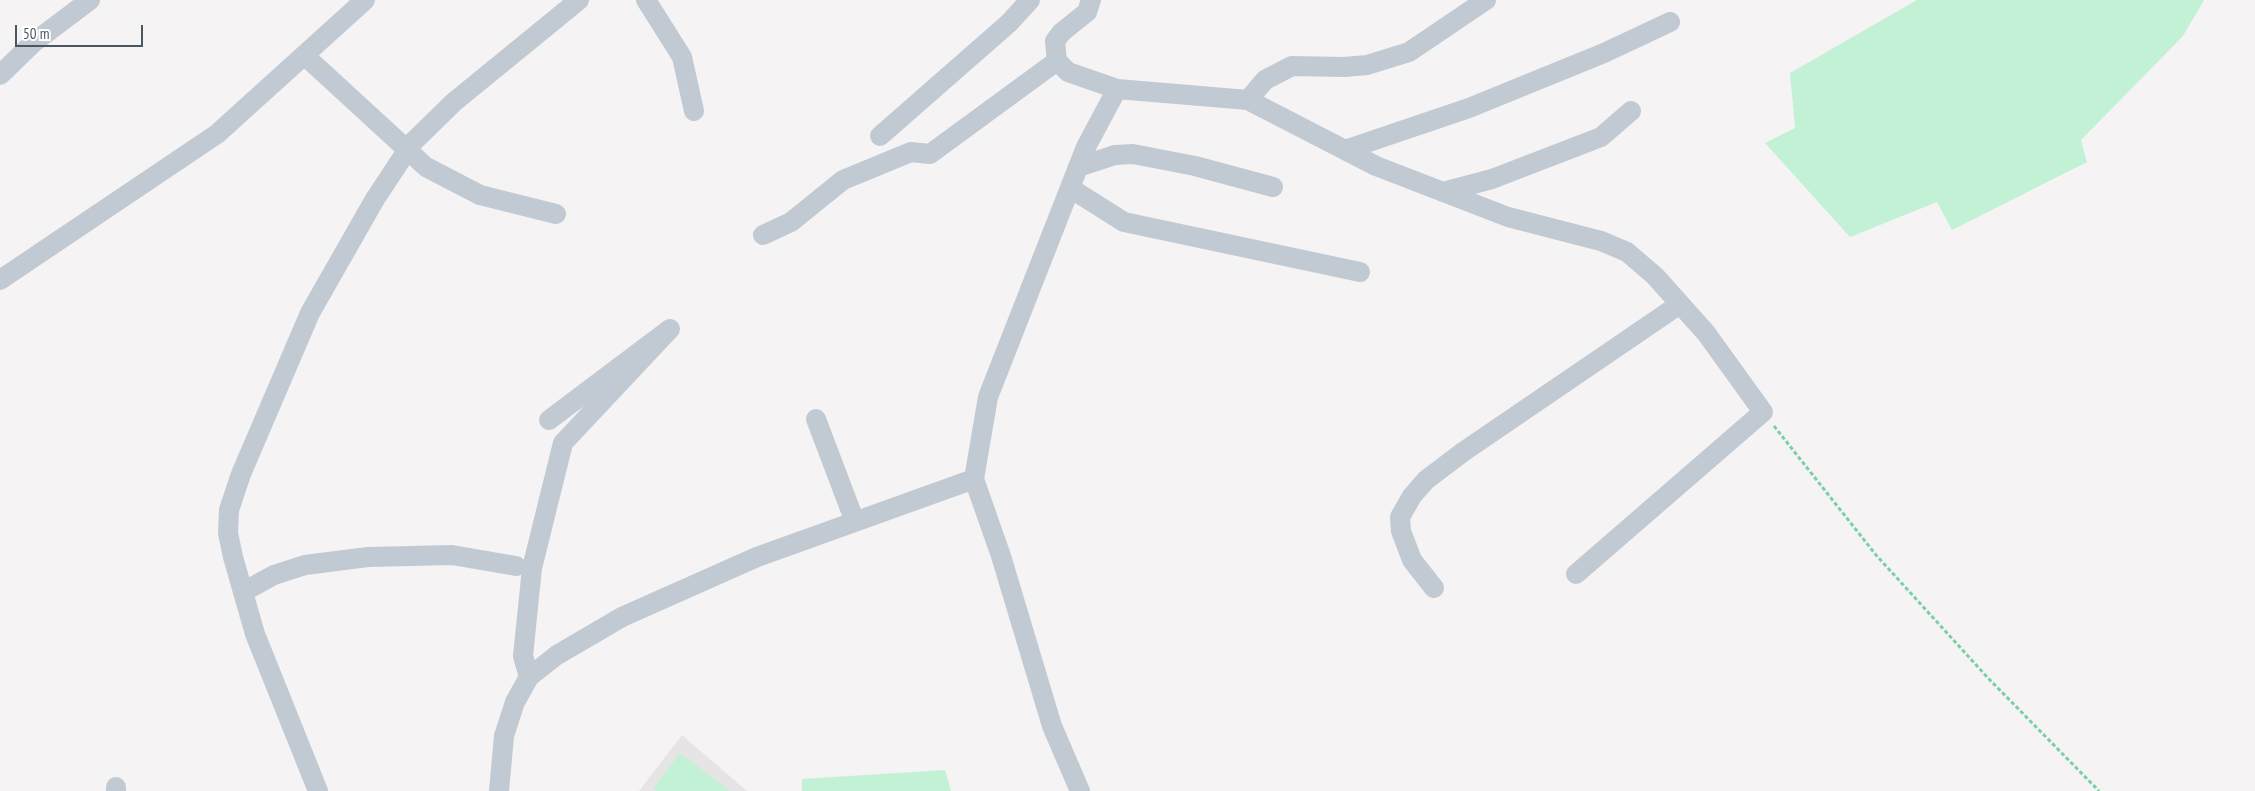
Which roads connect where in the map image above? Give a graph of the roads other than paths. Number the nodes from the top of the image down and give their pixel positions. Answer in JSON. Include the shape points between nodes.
{"nodes":[{"id":1,"x":90,"y":0,"type":"edge"},
{"id":2,"x":365,"y":0,"type":"edge"},
{"id":3,"x":579,"y":0,"type":"edge"},
{"id":4,"x":646,"y":0,"type":"edge"},
{"id":5,"x":1030,"y":0,"type":"edge"},
{"id":6,"x":1091,"y":0,"type":"edge"},
{"id":7,"x":1486,"y":0,"type":"edge"},
{"id":8,"x":1670,"y":22,"type":"dead end"},
{"id":9,"x":304,"y":55,"type":"junction"},
{"id":10,"x":1057,"y":61,"type":"junction"},
{"id":11,"x":0,"y":75,"type":"edge"},
{"id":12,"x":1117,"y":90,"type":"junction"},
{"id":13,"x":1248,"y":100,"type":"junction"},
{"id":14,"x":694,"y":111,"type":"dead end"},
{"id":15,"x":1631,"y":111,"type":"dead end"},
{"id":16,"x":880,"y":136,"type":"dead end"},
{"id":17,"x":408,"y":150,"type":"junction"},
{"id":18,"x":1345,"y":150,"type":"junction"},
{"id":19,"x":1078,"y":167,"type":"junction"},
{"id":20,"x":1273,"y":187,"type":"dead end"},
{"id":21,"x":1070,"y":188,"type":"junction"},
{"id":22,"x":1443,"y":192,"type":"junction"},
{"id":23,"x":556,"y":214,"type":"dead end"},
{"id":24,"x":763,"y":235,"type":"dead end"},
{"id":25,"x":1360,"y":272,"type":"dead end"},
{"id":26,"x":0,"y":280,"type":"edge"},
{"id":27,"x":1680,"y":304,"type":"junction"},
{"id":28,"x":549,"y":420,"type":"dead end"},
{"id":29,"x":816,"y":420,"type":"dead end"},
{"id":30,"x":974,"y":479,"type":"junction"},
{"id":31,"x":855,"y":522,"type":"junction"},
{"id":32,"x":516,"y":566,"type":"dead end"},
{"id":33,"x":1576,"y":574,"type":"dead end"},
{"id":34,"x":1434,"y":588,"type":"dead end"},
{"id":35,"x":243,"y":592,"type":"junction"},
{"id":36,"x":529,"y":677,"type":"junction"},
{"id":37,"x":318,"y":791,"type":"edge"},
{"id":38,"x":499,"y":791,"type":"edge"},
{"id":39,"x":1080,"y":791,"type":"edge"}],
"edges":[{"from":1,"to":11,"type":"street","via":[[33,43]]},
{"from":2,"to":9,"type":"street"},
{"from":3,"to":17,"type":"street","via":[[454,102]]},
{"from":4,"to":14,"type":"street","via":[[682,57]]},
{"from":5,"to":16,"type":"street","via":[[1009,23]]},
{"from":6,"to":10,"type":"street","via":[[1087,12],[1056,41]]},
{"from":7,"to":13,"type":"street","via":[[1409,52],[1367,65],[1292,66],[1265,80]]},
{"from":8,"to":18,"type":"street","via":[[1470,108]]},
{"from":9,"to":17,"type":"street"},
{"from":9,"to":26,"type":"street","via":[[217,134]]},
{"from":10,"to":12,"type":"street","via":[[1068,72]]},
{"from":10,"to":24,"type":"street","via":[[930,154],[911,152],[843,180],[791,222]]},
{"from":12,"to":13,"type":"street"},
{"from":12,"to":19,"type":"street"},
{"from":13,"to":18,"type":"street"},
{"from":15,"to":22,"type":"street","via":[[1601,137],[1492,179]]},
{"from":17,"to":23,"type":"street","via":[[426,167],[480,195]]},
{"from":17,"to":35,"type":"street","via":[[375,199],[310,313],[241,474],[229,510],[228,533]]},
{"from":18,"to":22,"type":"street"},
{"from":19,"to":20,"type":"street","via":[[1115,155],[1133,154],[1195,166]]},
{"from":19,"to":21,"type":"street"},
{"from":21,"to":25,"type":"street","via":[[1124,222]]},
{"from":21,"to":30,"type":"street","via":[[988,397]]},
{"from":22,"to":27,"type":"street","via":[[1508,217],[1602,242],[1627,252]]},
{"from":27,"to":33,"type":"street","via":[[1706,333],[1763,412]]},
{"from":27,"to":34,"type":"street","via":[[1463,452],[1426,480],[1412,496],[1400,517],[1401,531],[1412,560]]},
{"from":28,"to":36,"type":"street","via":[[670,329],[563,443],[532,568],[523,656]]},
{"from":29,"to":31,"type":"street"},
{"from":30,"to":31,"type":"street"},
{"from":30,"to":39,"type":"street","via":[[1001,556],[1052,726]]},
{"from":31,"to":36,"type":"street","via":[[757,557],[622,617],[557,655]]},
{"from":32,"to":35,"type":"street","via":[[452,555],[368,557],[305,565],[274,575]]},
{"from":35,"to":37,"type":"street","via":[[255,634]]},
{"from":36,"to":38,"type":"street","via":[[515,702],[504,736]]}]}
